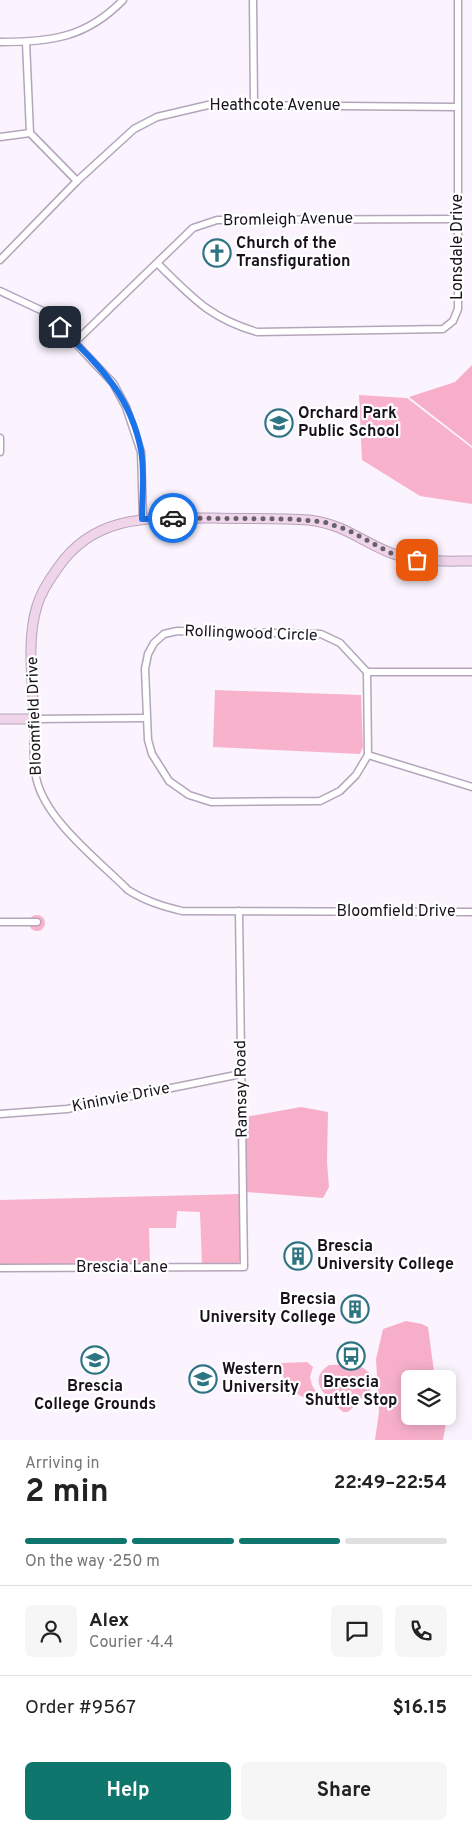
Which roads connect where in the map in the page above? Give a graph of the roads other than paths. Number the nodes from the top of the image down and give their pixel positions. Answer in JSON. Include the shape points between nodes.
{"nodes":[{"id":1,"x":123,"y":0,"type":"edge"},
{"id":2,"x":253,"y":0,"type":"edge"},
{"id":3,"x":458,"y":0,"type":"edge"},
{"id":4,"x":0,"y":42,"type":"edge"},
{"id":5,"x":26,"y":42,"type":"junction"},
{"id":6,"x":254,"y":104,"type":"junction"},
{"id":7,"x":458,"y":107,"type":"junction"},
{"id":8,"x":30,"y":133,"type":"junction"},
{"id":9,"x":0,"y":137,"type":"edge"},
{"id":10,"x":77,"y":182,"type":"junction"},
{"id":11,"x":458,"y":218,"type":"junction"},
{"id":12,"x":0,"y":260,"type":"edge"},
{"id":13,"x":158,"y":264,"type":"junction"},
{"id":14,"x":0,"y":290,"type":"edge"},
{"id":15,"x":74,"y":342,"type":"junction"},
{"id":16,"x":0,"y":438,"type":"edge"},
{"id":17,"x":0,"y":452,"type":"edge"},
{"id":18,"x":142,"y":519,"type":"junction"},
{"id":19,"x":472,"y":561,"type":"edge"},
{"id":20,"x":367,"y":672,"type":"junction"},
{"id":21,"x":472,"y":672,"type":"edge"},
{"id":22,"x":146,"y":718,"type":"junction"},
{"id":23,"x":0,"y":719,"type":"edge"},
{"id":24,"x":34,"y":719,"type":"junction"},
{"id":25,"x":368,"y":755,"type":"junction"},
{"id":26,"x":472,"y":788,"type":"edge"},
{"id":27,"x":239,"y":911,"type":"junction"},
{"id":28,"x":472,"y":912,"type":"edge"},
{"id":29,"x":0,"y":922,"type":"edge"},
{"id":30,"x":37,"y":922,"type":"dead end"},
{"id":31,"x":241,"y":1074,"type":"junction"},
{"id":32,"x":0,"y":1114,"type":"edge"},
{"id":33,"x":244,"y":1267,"type":"joint"},
{"id":34,"x":0,"y":1268,"type":"edge"}],
"edges":[{"from":1,"to":5,"type":"street","via":[[88,28],[63,37]]},
{"from":2,"to":6,"type":"street"},
{"from":3,"to":7,"type":"street","name":"Lonsdale Drive"},
{"from":4,"to":5,"type":"street"},
{"from":5,"to":8,"type":"street"},
{"from":6,"to":7,"type":"street","name":"Heathcote Avenue"},
{"from":6,"to":10,"type":"street","name":"Heathcote Avenue","via":[[208,105],[157,117],[134,129]]},
{"from":7,"to":11,"type":"street","name":"Lonsdale Drive"},
{"from":8,"to":9,"type":"street"},
{"from":8,"to":10,"type":"street"},
{"from":10,"to":12,"type":"street","name":"Heathcote Avenue"},
{"from":11,"to":13,"type":"street","name":"Bromleigh Avenue","via":[[217,220],[193,228]]},
{"from":11,"to":13,"type":"street","name":"Lonsdale Drive","via":[[458,309],[453,321],[443,329],[257,332],[208,312]]},
{"from":13,"to":15,"type":"street","name":"Bromleigh Avenue"},
{"from":14,"to":15,"type":"street","via":[[46,313]]},
{"from":15,"to":18,"type":"street","via":[[113,383],[129,414],[141,452]]},
{"from":16,"to":17,"type":"street"},
{"from":18,"to":19,"type":"street","name":"Bloomfield Drive","via":[[309,520],[336,526],[391,553],[417,560]]},
{"from":18,"to":24,"type":"street","name":"Bloomfield Drive","via":[[100,530],[78,544],[47,583],[37,606],[32,631]]},
{"from":20,"to":21,"type":"street"},
{"from":20,"to":22,"type":"street","name":"Rollingwood Circle","via":[[340,643],[321,634],[177,631],[164,634],[148,654],[145,669]]},
{"from":20,"to":25,"type":"street"},
{"from":22,"to":24,"type":"street"},
{"from":22,"to":25,"type":"street","name":"Rollingwood Circle","via":[[152,754],[169,781],[188,796],[212,802],[320,801],[348,784]]},
{"from":23,"to":24,"type":"street"},
{"from":24,"to":27,"type":"street","name":"Bloomfield Drive","via":[[36,778],[48,806],[65,828],[128,890],[150,902],[182,911]]},
{"from":25,"to":26,"type":"street"},
{"from":27,"to":28,"type":"street","name":"Bloomfield Drive"},
{"from":27,"to":31,"type":"street","name":"Ramsay Road"},
{"from":29,"to":30,"type":"street"},
{"from":31,"to":32,"type":"street","name":"Kininvie Drive","via":[[67,1109]]},
{"from":31,"to":33,"type":"street","name":"Ramsay Road"},
{"from":33,"to":34,"type":"street","name":"Brescia Lane"}]}
